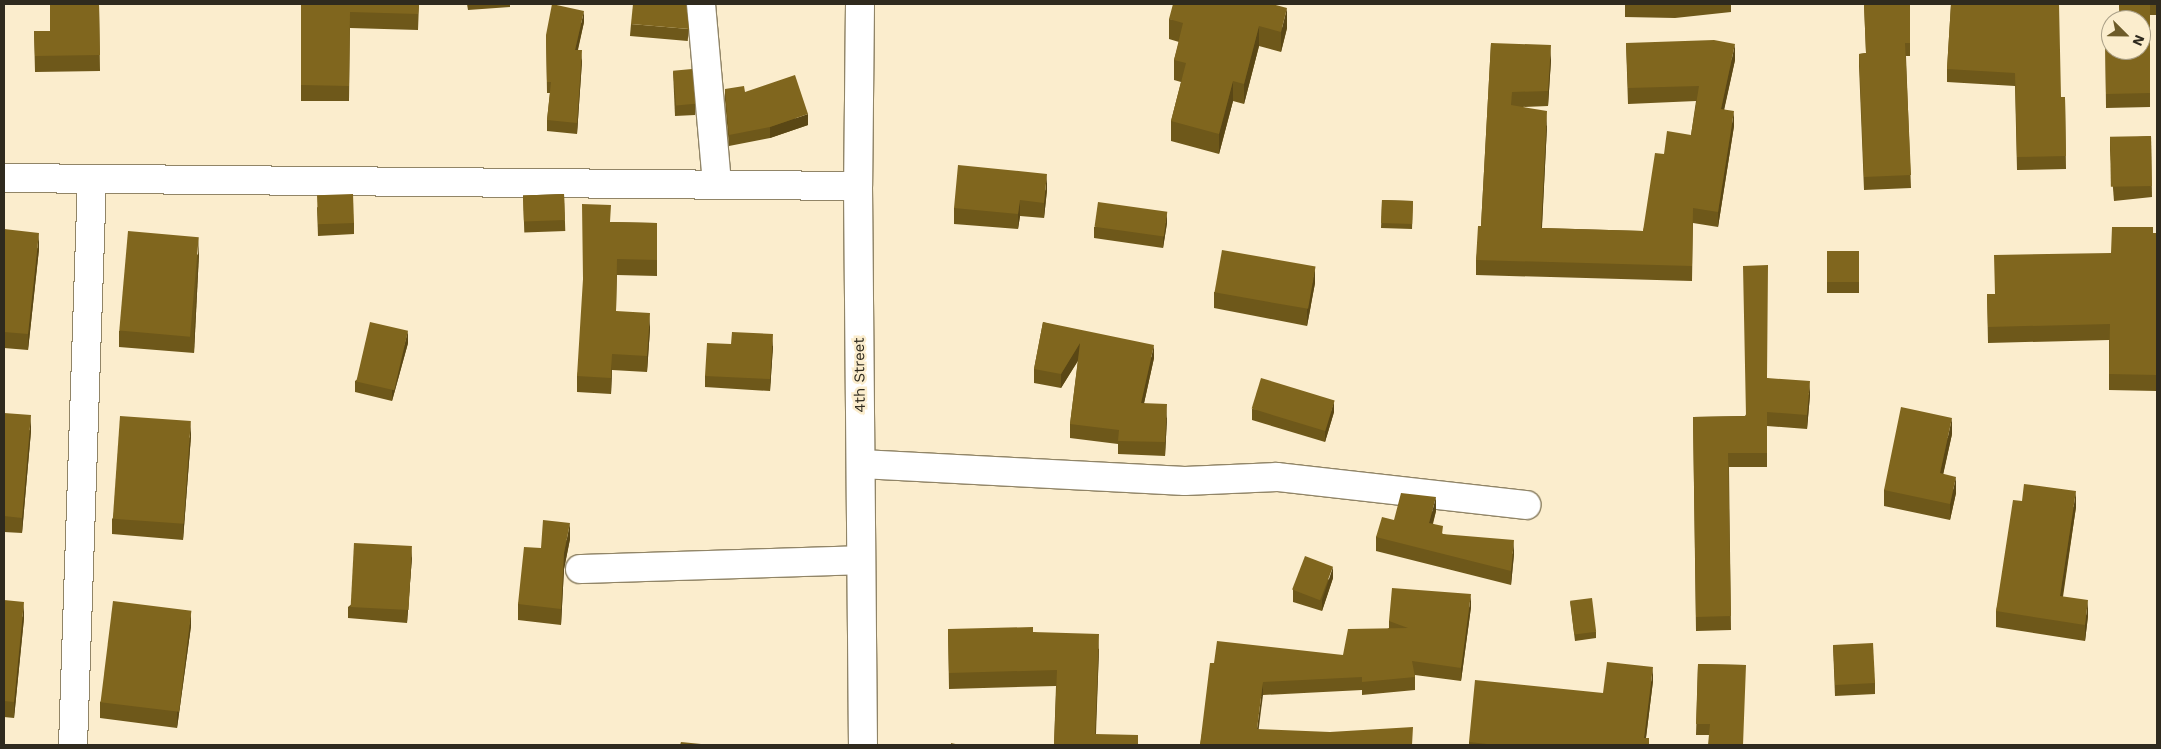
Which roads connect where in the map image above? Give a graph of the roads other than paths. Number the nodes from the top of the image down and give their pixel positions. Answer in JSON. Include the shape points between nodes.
{"nodes":[{"id":1,"x":701,"y":4,"type":"edge"},
{"id":2,"x":860,"y":4,"type":"edge"},
{"id":3,"x":4,"y":178,"type":"edge"},
{"id":4,"x":92,"y":178,"type":"junction"},
{"id":5,"x":717,"y":184,"type":"junction"},
{"id":6,"x":858,"y":186,"type":"junction"},
{"id":7,"x":861,"y":464,"type":"junction"},
{"id":8,"x":1526,"y":505,"type":"dead end"},
{"id":9,"x":860,"y":560,"type":"junction"},
{"id":10,"x":580,"y":569,"type":"dead end"},
{"id":11,"x":73,"y":745,"type":"edge"},
{"id":12,"x":863,"y":745,"type":"edge"}],
"edges":[{"from":1,"to":5,"type":"street"},
{"from":2,"to":6,"type":"street","name":"4th Street"},
{"from":3,"to":4,"type":"street"},
{"from":4,"to":5,"type":"street"},
{"from":4,"to":11,"type":"street"},
{"from":5,"to":6,"type":"street"},
{"from":6,"to":7,"type":"street","name":"4th Street"},
{"from":7,"to":8,"type":"street","via":[[1185,481],[1278,477]]},
{"from":7,"to":9,"type":"street","name":"4th Street"},
{"from":9,"to":10,"type":"street"},
{"from":9,"to":12,"type":"street","name":"4th Street"}]}
